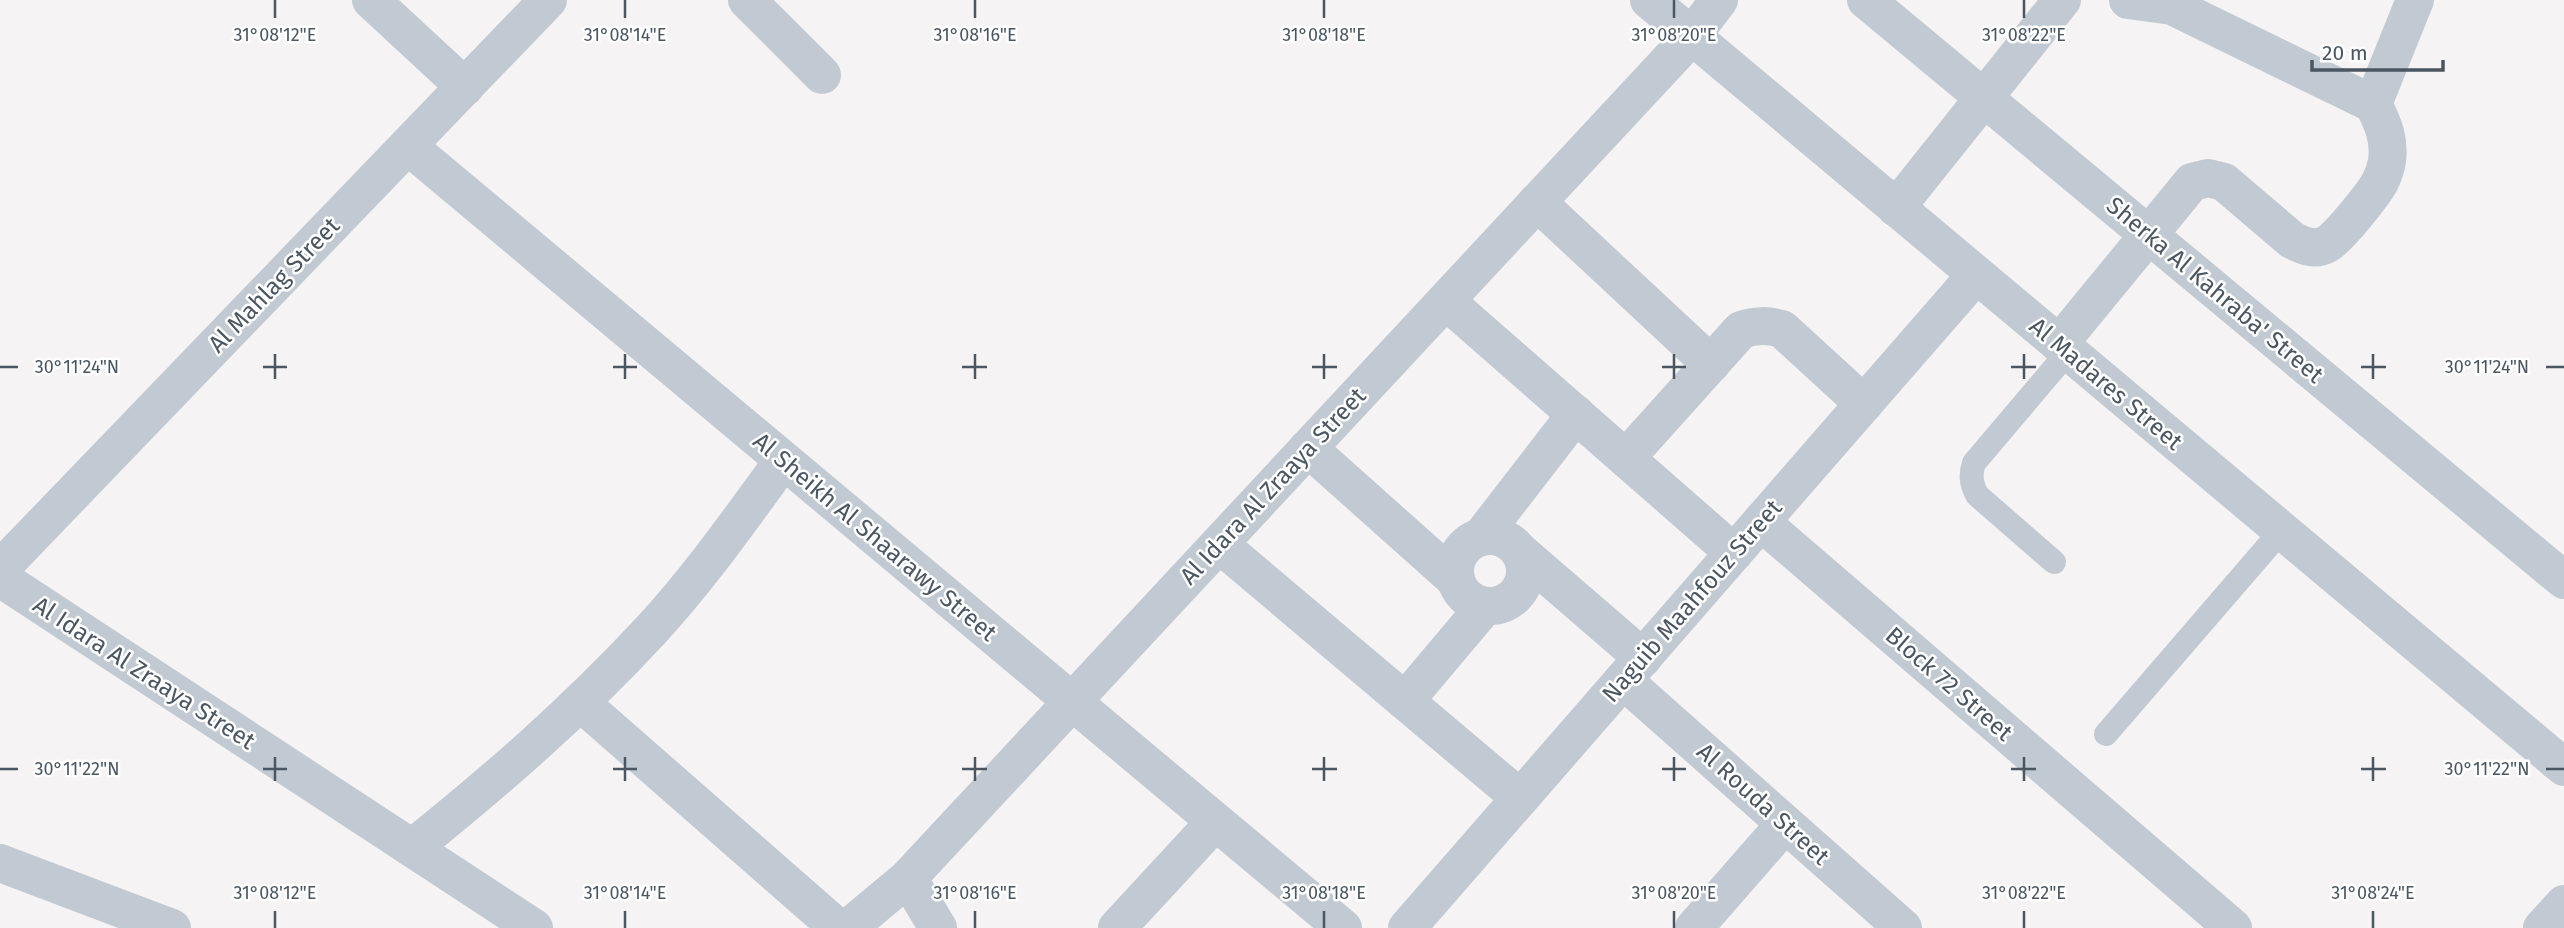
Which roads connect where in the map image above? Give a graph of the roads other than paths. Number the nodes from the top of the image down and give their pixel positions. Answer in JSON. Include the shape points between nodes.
{"nodes":[{"id":1,"x":371,"y":0,"type":"edge"},
{"id":2,"x":548,"y":0,"type":"edge"},
{"id":3,"x":747,"y":0,"type":"edge"},
{"id":4,"x":1649,"y":0,"type":"edge"},
{"id":5,"x":1719,"y":0,"type":"edge"},
{"id":6,"x":1866,"y":0,"type":"edge"},
{"id":7,"x":2062,"y":0,"type":"edge"},
{"id":8,"x":2129,"y":0,"type":"edge"},
{"id":9,"x":2415,"y":0,"type":"edge"},
{"id":10,"x":2173,"y":3,"type":"edge"},
{"id":11,"x":1691,"y":37,"type":"junction"},
{"id":12,"x":822,"y":75,"type":"dead end"},
{"id":13,"x":465,"y":87,"type":"junction"},
{"id":14,"x":1983,"y":98,"type":"junction"},
{"id":15,"x":2373,"y":104,"type":"junction"},
{"id":16,"x":408,"y":146,"type":"junction"},
{"id":17,"x":1537,"y":202,"type":"junction"},
{"id":18,"x":1896,"y":208,"type":"junction"},
{"id":19,"x":2149,"y":235,"type":"junction"},
{"id":20,"x":1976,"y":275,"type":"junction"},
{"id":21,"x":1446,"y":301,"type":"junction"},
{"id":22,"x":2064,"y":348,"type":"junction"},
{"id":23,"x":1711,"y":364,"type":"junction"},
{"id":24,"x":1864,"y":404,"type":"junction"},
{"id":25,"x":1577,"y":414,"type":"junction"},
{"id":26,"x":1308,"y":449,"type":"junction"},
{"id":27,"x":1626,"y":458,"type":"junction"},
{"id":28,"x":783,"y":461,"type":"junction"},
{"id":29,"x":1761,"y":522,"type":"junction"},
{"id":30,"x":2281,"y":530,"type":"junction"},
{"id":31,"x":1481,"y":537,"type":"junction"},
{"id":32,"x":1219,"y":544,"type":"junction"},
{"id":33,"x":1519,"y":551,"type":"junction"},
{"id":34,"x":1734,"y":553,"type":"junction"},
{"id":35,"x":2054,"y":562,"type":"dead end"},
{"id":36,"x":0,"y":569,"type":"edge"},
{"id":37,"x":0,"y":578,"type":"edge"},
{"id":38,"x":1456,"y":580,"type":"junction"},
{"id":39,"x":2564,"y":580,"type":"edge"},
{"id":40,"x":1485,"y":606,"type":"junction"},
{"id":41,"x":1633,"y":669,"type":"junction"},
{"id":42,"x":1072,"y":701,"type":"junction"},
{"id":43,"x":1405,"y":701,"type":"junction"},
{"id":44,"x":581,"y":703,"type":"junction"},
{"id":45,"x":2106,"y":734,"type":"dead end"},
{"id":46,"x":2564,"y":767,"type":"edge"},
{"id":47,"x":1520,"y":798,"type":"junction"},
{"id":48,"x":1215,"y":822,"type":"junction"},
{"id":49,"x":1786,"y":824,"type":"junction"},
{"id":50,"x":412,"y":848,"type":"junction"},
{"id":51,"x":0,"y":863,"type":"edge"},
{"id":52,"x":908,"y":878,"type":"junction"},
{"id":53,"x":2564,"y":904,"type":"edge"},
{"id":54,"x":172,"y":928,"type":"edge"},
{"id":55,"x":534,"y":928,"type":"edge"},
{"id":56,"x":838,"y":928,"type":"edge"},
{"id":57,"x":848,"y":928,"type":"edge"},
{"id":58,"x":938,"y":928,"type":"edge"},
{"id":59,"x":1116,"y":928,"type":"edge"},
{"id":60,"x":1343,"y":928,"type":"edge"},
{"id":61,"x":1407,"y":928,"type":"edge"},
{"id":62,"x":1694,"y":928,"type":"edge"},
{"id":63,"x":1903,"y":928,"type":"edge"},
{"id":64,"x":2233,"y":928,"type":"edge"},
{"id":65,"x":2542,"y":928,"type":"edge"}],
"edges":[{"from":1,"to":13,"type":"street"},
{"from":2,"to":13,"type":"street","name":"Al Mahlag Street"},
{"from":3,"to":12,"type":"street"},
{"from":4,"to":11,"type":"street","name":"Al Madares Street"},
{"from":5,"to":11,"type":"street","name":"Al Idara Al Zraaya Street"},
{"from":6,"to":14,"type":"street","name":"Sherka Al Kahraba' Street"},
{"from":7,"to":14,"type":"street"},
{"from":8,"to":10,"type":"street"},
{"from":9,"to":15,"type":"street"},
{"from":10,"to":15,"type":"street"},
{"from":11,"to":17,"type":"street","name":"Al Idara Al Zraaya Street"},
{"from":11,"to":18,"type":"street","name":"Al Madares Street"},
{"from":13,"to":16,"type":"street","name":"Al Mahlag Street"},
{"from":14,"to":18,"type":"street"},
{"from":14,"to":19,"type":"street","name":"Sherka Al Kahraba' Street"},
{"from":15,"to":19,"type":"street","via":[[2388,143],[2387,163],[2380,183],[2327,245],[2302,246],[2224,182],[2208,178],[2192,183]]},
{"from":16,"to":28,"type":"street","name":"Al Sheikh Al Shaarawy Street"},
{"from":16,"to":36,"type":"street","name":"Al Mahlag Street"},
{"from":17,"to":21,"type":"street","name":"Al Idara Al Zraaya Street"},
{"from":17,"to":23,"type":"street"},
{"from":18,"to":20,"type":"street","name":"Al Madares Street"},
{"from":19,"to":22,"type":"street"},
{"from":19,"to":39,"type":"street","name":"Sherka Al Kahraba' Street"},
{"from":20,"to":22,"type":"street","name":"Al Madares Street"},
{"from":20,"to":24,"type":"street","name":"Naguib Maahfouz Street"},
{"from":21,"to":25,"type":"street"},
{"from":21,"to":26,"type":"street","name":"Al Idara Al Zraaya Street"},
{"from":22,"to":30,"type":"street","name":"Al Madares Street"},
{"from":22,"to":35,"type":"lane","via":[[1970,474],[1977,495]]},
{"from":23,"to":24,"type":"street","via":[[1741,330],[1754,325],[1782,329]]},
{"from":23,"to":27,"type":"street"},
{"from":24,"to":29,"type":"street","name":"Naguib Maahfouz Street"},
{"from":25,"to":27,"type":"street"},
{"from":25,"to":31,"type":"street"},
{"from":26,"to":32,"type":"street","name":"Al Idara Al Zraaya Street"},
{"from":26,"to":38,"type":"street"},
{"from":27,"to":34,"type":"street"},
{"from":28,"to":42,"type":"street","name":"Al Sheikh Al Shaarawy Street"},
{"from":28,"to":44,"type":"street","via":[[654,627]]},
{"from":29,"to":34,"type":"street","name":"Naguib Maahfouz Street"},
{"from":29,"to":64,"type":"street","name":"Block 72 Street"},
{"from":30,"to":45,"type":"lane"},
{"from":30,"to":46,"type":"street","name":"Al Madares Street"},
{"from":31,"to":33,"type":"street","via":[[1495,536]]},
{"from":31,"to":38,"type":"street","via":[[1459,554],[1454,566]]},
{"from":32,"to":42,"type":"street","name":"Al Idara Al Zraaya Street"},
{"from":32,"to":43,"type":"street"},
{"from":33,"to":40,"type":"street","via":[[1524,563],[1520,589],[1511,599]]},
{"from":33,"to":41,"type":"street","name":"Al Rouda Street"},
{"from":34,"to":41,"type":"street","name":"Naguib Maahfouz Street"},
{"from":37,"to":50,"type":"street","name":"Al Idara Al Zraaya Street"},
{"from":38,"to":40,"type":"street","via":[[1462,593]]},
{"from":40,"to":43,"type":"street"},
{"from":41,"to":47,"type":"street","name":"Naguib Maahfouz Street"},
{"from":41,"to":49,"type":"street","name":"Al Rouda Street"},
{"from":42,"to":48,"type":"street","name":"Al Sheikh Al Shaarawy Street"},
{"from":42,"to":52,"type":"street","name":"Al Idara Al Zraaya Street"},
{"from":43,"to":47,"type":"street"},
{"from":44,"to":50,"type":"street","via":[[499,778]]},
{"from":44,"to":56,"type":"street"},
{"from":47,"to":61,"type":"street","name":"Naguib Maahfouz Street"},
{"from":48,"to":59,"type":"street"},
{"from":48,"to":60,"type":"street","name":"Al Sheikh Al Shaarawy Street"},
{"from":49,"to":62,"type":"street"},
{"from":49,"to":63,"type":"street","name":"Al Rouda Street"},
{"from":50,"to":55,"type":"street","name":"Al Idara Al Zraaya Street"},
{"from":51,"to":54,"type":"street"},
{"from":52,"to":57,"type":"street","name":"Al Idara Al Zraaya Street"},
{"from":52,"to":58,"type":"street"},
{"from":53,"to":65,"type":"street"}]}
